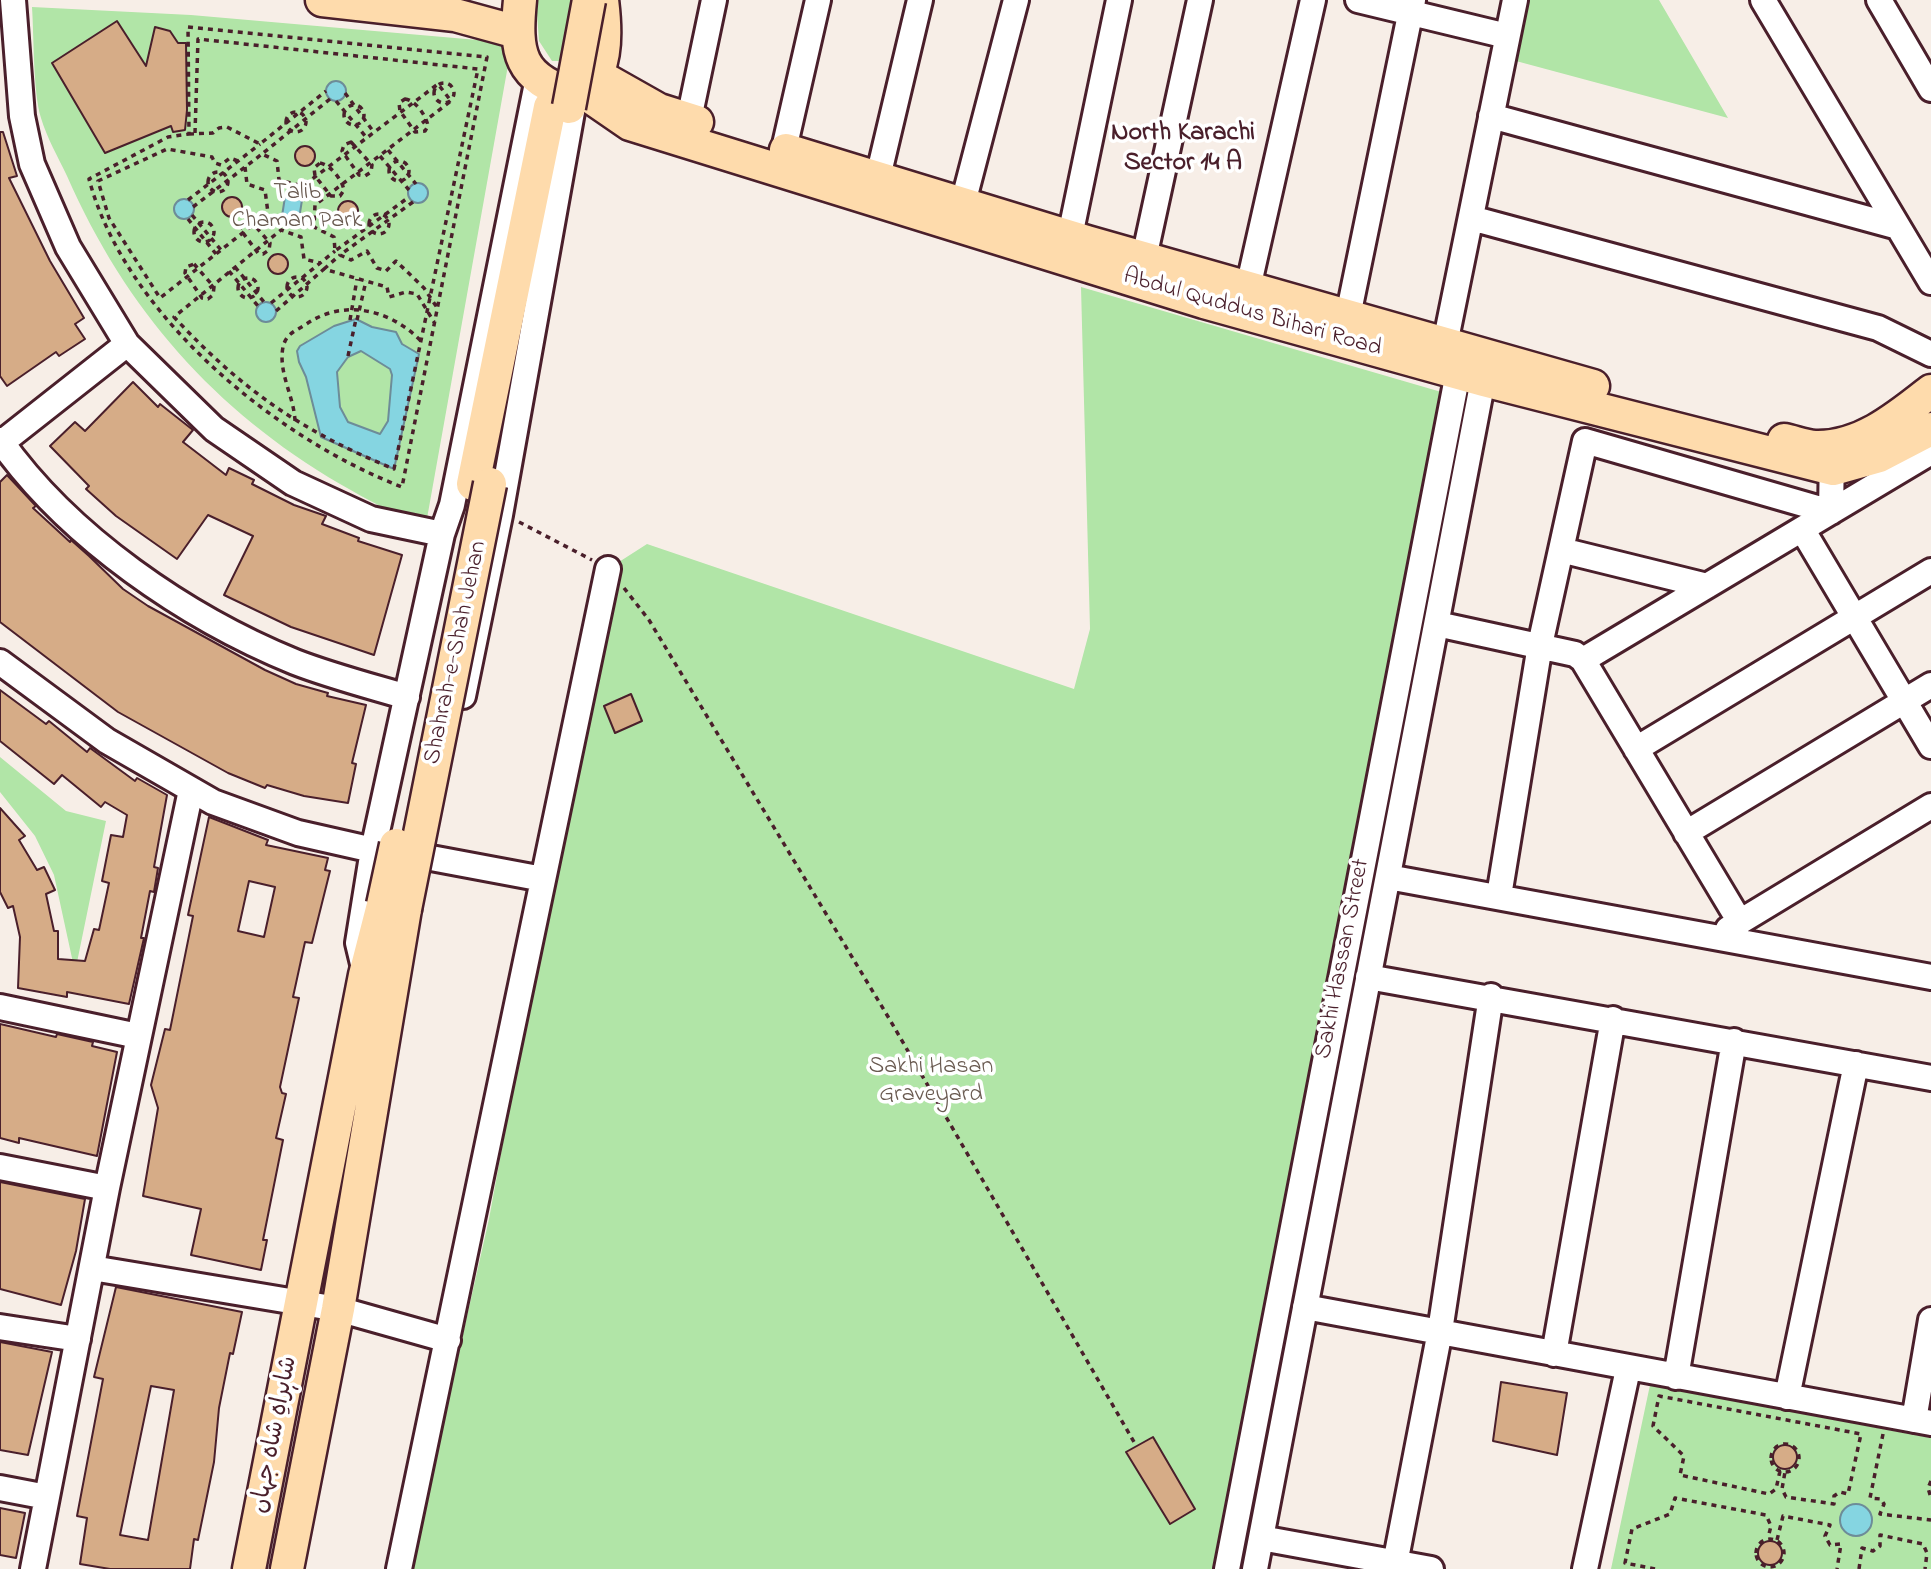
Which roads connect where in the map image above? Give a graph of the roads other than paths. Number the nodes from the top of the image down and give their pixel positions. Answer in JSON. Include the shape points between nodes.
{"nodes":[{"id":1,"x":13,"y":0,"type":"edge"},
{"id":2,"x":322,"y":0,"type":"edge"},
{"id":3,"x":520,"y":0,"type":"edge"},
{"id":4,"x":569,"y":0,"type":"edge"},
{"id":5,"x":589,"y":0,"type":"edge"},
{"id":6,"x":601,"y":0,"type":"edge"},
{"id":7,"x":714,"y":0,"type":"edge"},
{"id":8,"x":818,"y":0,"type":"edge"},
{"id":9,"x":920,"y":0,"type":"edge"},
{"id":10,"x":1016,"y":0,"type":"edge"},
{"id":11,"x":1119,"y":0,"type":"edge"},
{"id":12,"x":1200,"y":0,"type":"edge"},
{"id":13,"x":1312,"y":0,"type":"edge"},
{"id":14,"x":1358,"y":0,"type":"edge"},
{"id":15,"x":1515,"y":0,"type":"edge"},
{"id":16,"x":1763,"y":0,"type":"edge"},
{"id":17,"x":1879,"y":0,"type":"edge"},
{"id":18,"x":1412,"y":6,"type":"edge"},
{"id":19,"x":517,"y":32,"type":"junction"},
{"id":20,"x":1507,"y":36,"type":"junction"},
{"id":21,"x":538,"y":78,"type":"junction"},
{"id":22,"x":585,"y":87,"type":"junction"},
{"id":23,"x":1931,"y":89,"type":"edge"},
{"id":24,"x":1491,"y":116,"type":"junction"},
{"id":25,"x":689,"y":119,"type":"junction"},
{"id":26,"x":784,"y":149,"type":"junction"},
{"id":27,"x":878,"y":177,"type":"junction"},
{"id":28,"x":962,"y":204,"type":"junction"},
{"id":29,"x":1471,"y":218,"type":"junction"},
{"id":30,"x":1898,"y":227,"type":"junction"},
{"id":31,"x":1070,"y":236,"type":"junction"},
{"id":32,"x":1144,"y":258,"type":"junction"},
{"id":33,"x":1931,"y":282,"type":"edge"},
{"id":34,"x":1248,"y":288,"type":"junction"},
{"id":35,"x":1348,"y":316,"type":"junction"},
{"id":36,"x":127,"y":344,"type":"junction"},
{"id":37,"x":1931,"y":354,"type":"edge"},
{"id":38,"x":1467,"y":360,"type":"junction"},
{"id":39,"x":1931,"y":391,"type":"edge"},
{"id":40,"x":1931,"y":429,"type":"edge"},
{"id":41,"x":0,"y":442,"type":"edge"},
{"id":42,"x":1931,"y":452,"type":"edge"},
{"id":43,"x":1832,"y":457,"type":"junction"},
{"id":44,"x":452,"y":505,"type":"junction"},
{"id":45,"x":1831,"y":512,"type":"junction"},
{"id":46,"x":500,"y":515,"type":"junction"},
{"id":47,"x":1802,"y":529,"type":"junction"},
{"id":48,"x":442,"y":534,"type":"junction"},
{"id":49,"x":1561,"y":550,"type":"junction"},
{"id":50,"x":608,"y":569,"type":"road end"},
{"id":51,"x":1931,"y":571,"type":"edge"},
{"id":52,"x":1707,"y":586,"type":"junction"},
{"id":53,"x":1854,"y":618,"type":"junction"},
{"id":54,"x":1437,"y":624,"type":"junction"},
{"id":55,"x":1540,"y":645,"type":"junction"},
{"id":56,"x":1583,"y":660,"type":"junction"},
{"id":57,"x":0,"y":662,"type":"edge"},
{"id":58,"x":1931,"y":685,"type":"edge"},
{"id":59,"x":407,"y":697,"type":"junction"},
{"id":60,"x":1904,"y":701,"type":"junction"},
{"id":61,"x":1931,"y":746,"type":"edge"},
{"id":62,"x":1636,"y":749,"type":"junction"},
{"id":63,"x":191,"y":790,"type":"junction"},
{"id":64,"x":1931,"y":806,"type":"edge"},
{"id":65,"x":1686,"y":833,"type":"junction"},
{"id":66,"x":373,"y":850,"type":"junction"},
{"id":67,"x":431,"y":858,"type":"junction"},
{"id":68,"x":1388,"y":877,"type":"junction"},
{"id":69,"x":543,"y":879,"type":"junction"},
{"id":70,"x":1499,"y":896,"type":"junction"},
{"id":71,"x":394,"y":907,"type":"junction"},
{"id":72,"x":1740,"y":922,"type":"junction"},
{"id":73,"x":1715,"y":937,"type":"junction"},
{"id":74,"x":397,"y":952,"type":"junction"},
{"id":75,"x":365,"y":975,"type":"junction"},
{"id":76,"x":1368,"y":977,"type":"junction"},
{"id":77,"x":1931,"y":977,"type":"edge"},
{"id":78,"x":1491,"y":996,"type":"junction"},
{"id":79,"x":0,"y":1007,"type":"edge"},
{"id":80,"x":1613,"y":1019,"type":"junction"},
{"id":81,"x":138,"y":1036,"type":"junction"},
{"id":82,"x":1734,"y":1041,"type":"junction"},
{"id":83,"x":1856,"y":1064,"type":"junction"},
{"id":84,"x":1931,"y":1078,"type":"edge"},
{"id":85,"x":0,"y":1167,"type":"edge"},
{"id":86,"x":107,"y":1188,"type":"junction"},
{"id":87,"x":92,"y":1268,"type":"junction"},
{"id":88,"x":302,"y":1301,"type":"junction"},
{"id":89,"x":1305,"y":1307,"type":"junction"},
{"id":90,"x":338,"y":1309,"type":"junction"},
{"id":91,"x":1931,"y":1320,"type":"edge"},
{"id":92,"x":0,"y":1327,"type":"edge"},
{"id":93,"x":1440,"y":1331,"type":"junction"},
{"id":94,"x":78,"y":1339,"type":"junction"},
{"id":95,"x":448,"y":1340,"type":"junction"},
{"id":96,"x":1554,"y":1354,"type":"junction"},
{"id":97,"x":1628,"y":1368,"type":"junction"},
{"id":98,"x":1676,"y":1377,"type":"junction"},
{"id":99,"x":1787,"y":1397,"type":"junction"},
{"id":100,"x":1922,"y":1422,"type":"edge"},
{"id":101,"x":0,"y":1488,"type":"edge"},
{"id":102,"x":47,"y":1497,"type":"junction"},
{"id":103,"x":1261,"y":1538,"type":"junction"},
{"id":104,"x":1395,"y":1565,"type":"edge"},
{"id":105,"x":33,"y":1569,"type":"edge"},
{"id":106,"x":249,"y":1569,"type":"edge"},
{"id":107,"x":287,"y":1569,"type":"edge"},
{"id":108,"x":399,"y":1569,"type":"edge"},
{"id":109,"x":1227,"y":1569,"type":"edge"},
{"id":110,"x":1255,"y":1569,"type":"edge"},
{"id":111,"x":1432,"y":1569,"type":"edge"},
{"id":112,"x":1585,"y":1569,"type":"edge"}],
"edges":[{"from":1,"to":36,"type":"street","via":[[22,116],[32,164],[68,247]]},
{"from":2,"to":19,"type":"main road","via":[[455,15]]},
{"from":3,"to":19,"type":"main road"},
{"from":4,"to":71,"type":"main road","name":"Shahrah-e-Shah Jehan","bridge":true},
{"from":5,"to":71,"type":"main road","name":"Shahrah-e-Shah Jehan","bridge":true},
{"from":6,"to":22,"type":"main road","via":[[603,49]]},
{"from":7,"to":25,"type":"street"},
{"from":8,"to":26,"type":"street"},
{"from":9,"to":27,"type":"street"},
{"from":10,"to":28,"type":"street"},
{"from":11,"to":31,"type":"street"},
{"from":12,"to":32,"type":"street"},
{"from":13,"to":34,"type":"street"},
{"from":14,"to":18,"type":"street"},
{"from":15,"to":20,"type":"street"},
{"from":16,"to":30,"type":"street"},
{"from":17,"to":23,"type":"street"},
{"from":18,"to":20,"type":"street"},
{"from":18,"to":35,"type":"street"},
{"from":19,"to":21,"type":"main road","via":[[517,45]]},
{"from":20,"to":24,"type":"street"},
{"from":21,"to":22,"type":"main road","via":[[555,89]]},
{"from":21,"to":44,"type":"street"},
{"from":22,"to":25,"type":"main road","name":"Abdul Quddus Bihari Road"},
{"from":22,"to":38,"type":"main road","name":"Abdul Quddus Bihari Road","via":[[630,124],[1204,302]]},
{"from":22,"to":46,"type":"street"},
{"from":24,"to":29,"type":"street"},
{"from":24,"to":30,"type":"street"},
{"from":25,"to":26,"type":"main road","name":"Abdul Quddus Bihari Road"},
{"from":26,"to":27,"type":"main road","name":"Abdul Quddus Bihari Road"},
{"from":27,"to":28,"type":"main road","name":"Abdul Quddus Bihari Road"},
{"from":28,"to":31,"type":"main road","name":"Abdul Quddus Bihari Road"},
{"from":29,"to":37,"type":"street","via":[[1878,328]]},
{"from":29,"to":38,"type":"street"},
{"from":30,"to":33,"type":"street"},
{"from":31,"to":32,"type":"main road","name":"Abdul Quddus Bihari Road"},
{"from":32,"to":34,"type":"main road","name":"Abdul Quddus Bihari Road"},
{"from":34,"to":35,"type":"main road","name":"Abdul Quddus Bihari Road"},
{"from":35,"to":38,"type":"main road","name":"Abdul Quddus Bihari Road"},
{"from":36,"to":41,"type":"street"},
{"from":36,"to":48,"type":"street","via":[[214,429],[282,477],[371,519]]},
{"from":38,"to":43,"type":"main road","name":"Abdul Quddus Bihari Road"},
{"from":38,"to":54,"type":"street","name":"Sakhi Hassan Street"},
{"from":38,"to":109,"type":"street","name":"Sakhi Hassan Street"},
{"from":39,"to":43,"type":"main road","via":[[1888,425],[1849,441]]},
{"from":40,"to":43,"type":"main road","name":"Abdul Quddus Bihari Road","via":[[1879,456]]},
{"from":41,"to":59,"type":"street","via":[[69,518],[133,572],[259,646]]},
{"from":42,"to":45,"type":"street"},
{"from":43,"to":45,"type":"street"},
{"from":44,"to":46,"type":"street"},
{"from":44,"to":48,"type":"street"},
{"from":45,"to":47,"type":"street"},
{"from":45,"to":49,"type":"street","via":[[1585,441]]},
{"from":46,"to":67,"type":"street"},
{"from":47,"to":52,"type":"street"},
{"from":47,"to":53,"type":"street"},
{"from":48,"to":59,"type":"street"},
{"from":49,"to":52,"type":"street"},
{"from":49,"to":55,"type":"street"},
{"from":50,"to":69,"type":"street"},
{"from":51,"to":53,"type":"street"},
{"from":52,"to":56,"type":"street"},
{"from":53,"to":60,"type":"street"},
{"from":53,"to":62,"type":"street"},
{"from":54,"to":55,"type":"street"},
{"from":54,"to":68,"type":"street","name":"Sakhi Hassan Street"},
{"from":55,"to":56,"type":"street"},
{"from":55,"to":70,"type":"street"},
{"from":56,"to":62,"type":"street"},
{"from":57,"to":63,"type":"street","via":[[107,741]]},
{"from":58,"to":60,"type":"street"},
{"from":59,"to":66,"type":"street"},
{"from":60,"to":61,"type":"street"},
{"from":60,"to":65,"type":"street"},
{"from":62,"to":65,"type":"street"},
{"from":63,"to":66,"type":"street","via":[[298,833]]},
{"from":63,"to":81,"type":"street"},
{"from":64,"to":72,"type":"street"},
{"from":65,"to":72,"type":"street"},
{"from":66,"to":75,"type":"street","via":[[358,943]]},
{"from":67,"to":69,"type":"street"},
{"from":67,"to":74,"type":"street","via":[[414,930]]},
{"from":68,"to":70,"type":"street"},
{"from":68,"to":76,"type":"street","name":"Sakhi Hassan Street"},
{"from":69,"to":95,"type":"street"},
{"from":70,"to":73,"type":"street"},
{"from":71,"to":74,"type":"main road","name":"Shahrah-e-Shah Jehan"},
{"from":71,"to":75,"type":"main road","name":"Shahrah-e-Shah Jehan"},
{"from":72,"to":73,"type":"street"},
{"from":73,"to":77,"type":"street"},
{"from":74,"to":90,"type":"main road","name":"Shahrah-e-Shah Jehan"},
{"from":75,"to":88,"type":"main road","name":"Shahrah-e-Shah Jehan"},
{"from":76,"to":78,"type":"street"},
{"from":76,"to":89,"type":"street","name":"Sakhi Hassan Street"},
{"from":78,"to":80,"type":"street"},
{"from":78,"to":93,"type":"street"},
{"from":79,"to":81,"type":"street"},
{"from":80,"to":82,"type":"street"},
{"from":80,"to":96,"type":"street"},
{"from":81,"to":86,"type":"street"},
{"from":82,"to":83,"type":"street"},
{"from":82,"to":98,"type":"street"},
{"from":83,"to":84,"type":"street"},
{"from":83,"to":99,"type":"street"},
{"from":85,"to":86,"type":"street"},
{"from":86,"to":87,"type":"street"},
{"from":87,"to":88,"type":"street"},
{"from":87,"to":94,"type":"street"},
{"from":88,"to":90,"type":"street"},
{"from":88,"to":106,"type":"main road","name":"شاہراہِ شاہ جہاں"},
{"from":89,"to":93,"type":"street"},
{"from":89,"to":103,"type":"street","name":"Sakhi Hassan Street"},
{"from":90,"to":95,"type":"street"},
{"from":90,"to":107,"type":"main road","name":"شاہراہِ شاہ جہاں"},
{"from":91,"to":100,"type":"street"},
{"from":92,"to":94,"type":"street"},
{"from":93,"to":96,"type":"street"},
{"from":93,"to":104,"type":"street"},
{"from":94,"to":102,"type":"street"},
{"from":95,"to":108,"type":"street"},
{"from":96,"to":97,"type":"street"},
{"from":97,"to":98,"type":"street"},
{"from":97,"to":112,"type":"street"},
{"from":98,"to":99,"type":"street"},
{"from":99,"to":100,"type":"street"},
{"from":101,"to":102,"type":"street"},
{"from":102,"to":105,"type":"street"},
{"from":103,"to":104,"type":"street"},
{"from":103,"to":110,"type":"street","name":"Sakhi Hassan Street"},
{"from":104,"to":111,"type":"street"}]}
